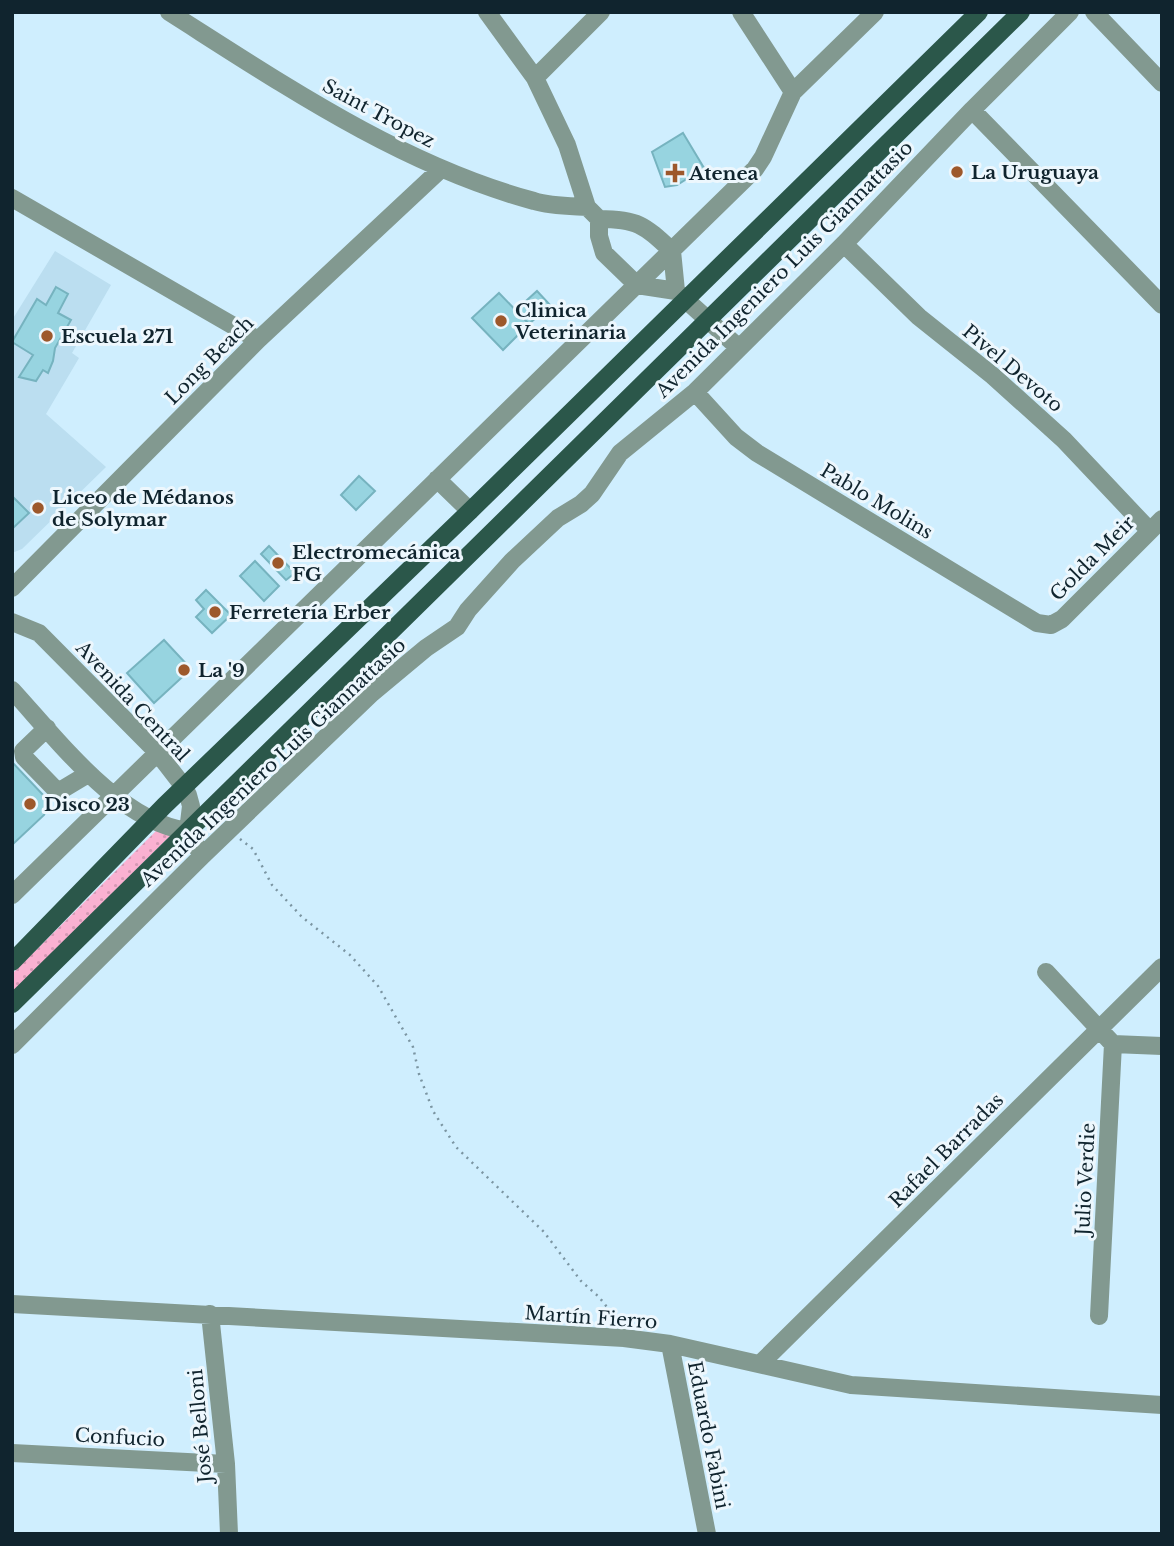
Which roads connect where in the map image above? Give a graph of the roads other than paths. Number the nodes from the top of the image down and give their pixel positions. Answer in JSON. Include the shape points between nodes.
{"nodes":[{"id":1,"x":169,"y":12,"type":"edge"},
{"id":2,"x":487,"y":12,"type":"edge"},
{"id":3,"x":601,"y":12,"type":"edge"},
{"id":4,"x":741,"y":12,"type":"edge"},
{"id":5,"x":876,"y":12,"type":"edge"},
{"id":6,"x":979,"y":12,"type":"edge"},
{"id":7,"x":1021,"y":12,"type":"edge"},
{"id":8,"x":1070,"y":12,"type":"edge"},
{"id":9,"x":1094,"y":12,"type":"edge"},
{"id":10,"x":535,"y":78,"type":"junction"},
{"id":11,"x":1162,"y":83,"type":"edge"},
{"id":12,"x":793,"y":92,"type":"junction"},
{"id":13,"x":972,"y":110,"type":"junction"},
{"id":14,"x":441,"y":169,"type":"junction"},
{"id":15,"x":12,"y":198,"type":"edge"},
{"id":16,"x":593,"y":213,"type":"junction"},
{"id":17,"x":844,"y":244,"type":"junction"},
{"id":18,"x":672,"y":251,"type":"junction"},
{"id":19,"x":637,"y":285,"type":"junction"},
{"id":20,"x":681,"y":295,"type":"junction"},
{"id":21,"x":1162,"y":305,"type":"edge"},
{"id":22,"x":707,"y":320,"type":"junction"},
{"id":23,"x":258,"y":340,"type":"junction"},
{"id":24,"x":739,"y":348,"type":"junction"},
{"id":25,"x":695,"y":392,"type":"junction"},
{"id":26,"x":437,"y":479,"type":"junction"},
{"id":27,"x":470,"y":511,"type":"junction"},
{"id":28,"x":1155,"y":525,"type":"edge"},
{"id":29,"x":12,"y":587,"type":"edge"},
{"id":30,"x":12,"y":622,"type":"edge"},
{"id":31,"x":1051,"y":625,"type":"joint"},
{"id":32,"x":12,"y":690,"type":"edge"},
{"id":33,"x":47,"y":728,"type":"junction"},
{"id":34,"x":157,"y":752,"type":"junction"},
{"id":35,"x":88,"y":774,"type":"junction"},
{"id":36,"x":184,"y":787,"type":"junction"},
{"id":37,"x":113,"y":796,"type":"junction"},
{"id":38,"x":152,"y":818,"type":"junction"},
{"id":39,"x":188,"y":831,"type":"junction"},
{"id":40,"x":202,"y":856,"type":"junction"},
{"id":41,"x":12,"y":895,"type":"edge"},
{"id":42,"x":12,"y":962,"type":"edge"},
{"id":43,"x":1162,"y":967,"type":"edge"},
{"id":44,"x":1046,"y":972,"type":"dead end"},
{"id":45,"x":12,"y":1004,"type":"edge"},
{"id":46,"x":1098,"y":1030,"type":"junction"},
{"id":47,"x":1113,"y":1044,"type":"junction"},
{"id":48,"x":12,"y":1045,"type":"edge"},
{"id":49,"x":1162,"y":1046,"type":"edge"},
{"id":50,"x":12,"y":1304,"type":"edge"},
{"id":51,"x":211,"y":1314,"type":"junction"},
{"id":52,"x":1099,"y":1316,"type":"dead end"},
{"id":53,"x":670,"y":1344,"type":"junction"},
{"id":54,"x":761,"y":1363,"type":"junction"},
{"id":55,"x":1162,"y":1405,"type":"edge"},
{"id":56,"x":12,"y":1453,"type":"edge"},
{"id":57,"x":226,"y":1464,"type":"junction"},
{"id":58,"x":229,"y":1534,"type":"edge"},
{"id":59,"x":707,"y":1534,"type":"edge"}],
"edges":[{"from":1,"to":14,"type":"street","name":"Saint Tropez","via":[[324,110]]},
{"from":2,"to":10,"type":"street"},
{"from":3,"to":10,"type":"street"},
{"from":4,"to":12,"type":"street"},
{"from":5,"to":12,"type":"street"},
{"from":6,"to":20,"type":"main road","name":"Avenida Ingeniero Luis Giannattasio"},
{"from":7,"to":22,"type":"main road","name":"Avenida Ingeniero Luis Giannattasio"},
{"from":8,"to":13,"type":"street","name":"Avenida Ingeniero Luis Giannattasio"},
{"from":9,"to":11,"type":"street"},
{"from":10,"to":16,"type":"street"},
{"from":12,"to":18,"type":"street","via":[[755,169]]},
{"from":13,"to":17,"type":"street","name":"Avenida Ingeniero Luis Giannattasio"},
{"from":13,"to":21,"type":"street"},
{"from":14,"to":16,"type":"street","name":"Saint Tropez","via":[[536,202]]},
{"from":14,"to":23,"type":"street","name":"Long Beach"},
{"from":15,"to":23,"type":"street"},
{"from":16,"to":18,"type":"street","name":"Saint Tropez","via":[[645,226]]},
{"from":16,"to":19,"type":"street","via":[[604,253]]},
{"from":17,"to":24,"type":"street","name":"Avenida Ingeniero Luis Giannattasio"},
{"from":17,"to":28,"type":"street","name":"Pivel Devoto","via":[[919,317],[993,376]]},
{"from":18,"to":19,"type":"street"},
{"from":18,"to":20,"type":"street"},
{"from":19,"to":20,"type":"street"},
{"from":19,"to":26,"type":"street"},
{"from":20,"to":22,"type":"street"},
{"from":20,"to":27,"type":"main road","name":"Avenida Ingeniero Luis Giannattasio"},
{"from":22,"to":24,"type":"street"},
{"from":22,"to":39,"type":"main road","name":"Avenida Ingeniero Luis Giannattasio"},
{"from":23,"to":29,"type":"street","name":"Long Beach"},
{"from":24,"to":25,"type":"street","name":"Avenida Ingeniero Luis Giannattasio"},
{"from":25,"to":31,"type":"street","name":"Pablo Molins","via":[[736,437],[773,463],[1037,623]]},
{"from":25,"to":40,"type":"street","name":"Avenida Ingeniero Luis Giannattasio","via":[[620,453],[592,494],[512,561],[457,627],[372,693]]},
{"from":26,"to":27,"type":"street"},
{"from":26,"to":34,"type":"street"},
{"from":27,"to":36,"type":"main road","name":"Avenida Ingeniero Luis Giannattasio"},
{"from":28,"to":31,"type":"street","name":"Golda Meir"},
{"from":30,"to":34,"type":"street","name":"Avenida Central","via":[[39,633]]},
{"from":32,"to":33,"type":"street"},
{"from":33,"to":35,"type":"street"},
{"from":33,"to":35,"type":"street","via":[[23,751],[24,757],[57,790]]},
{"from":34,"to":36,"type":"street","name":"Avenida Central"},
{"from":34,"to":37,"type":"street"},
{"from":35,"to":37,"type":"street"},
{"from":36,"to":38,"type":"main road","name":"Avenida Ingeniero Luis Giannattasio"},
{"from":36,"to":39,"type":"street","name":"Avenida Central","via":[[191,806]]},
{"from":37,"to":38,"type":"street"},
{"from":37,"to":41,"type":"street"},
{"from":38,"to":39,"type":"street"},
{"from":38,"to":42,"type":"main road","name":"Avenida Ingeniero Luis Giannattasio"},
{"from":39,"to":40,"type":"street","name":"Avenida Central"},
{"from":39,"to":45,"type":"main road","name":"Avenida Ingeniero Luis Giannattasio"},
{"from":40,"to":48,"type":"street","name":"Avenida Ingeniero Luis Giannattasio"},
{"from":43,"to":46,"type":"street","name":"Rafael Barradas"},
{"from":44,"to":46,"type":"street"},
{"from":46,"to":47,"type":"street"},
{"from":46,"to":54,"type":"street","name":"Rafael Barradas"},
{"from":47,"to":49,"type":"street"},
{"from":47,"to":52,"type":"street","name":"Julio Verdie"},
{"from":50,"to":51,"type":"street","name":"Martín Fierro"},
{"from":51,"to":53,"type":"street","name":"Martín Fierro"},
{"from":51,"to":57,"type":"street","name":"José Belloni"},
{"from":53,"to":54,"type":"street","name":"Martín Fierro"},
{"from":53,"to":59,"type":"street","name":"Eduardo Fabini"},
{"from":54,"to":55,"type":"street","name":"Martín Fierro","via":[[851,1385]]},
{"from":56,"to":57,"type":"street","name":"Confucio"},
{"from":57,"to":58,"type":"street","name":"José Belloni"}]}
